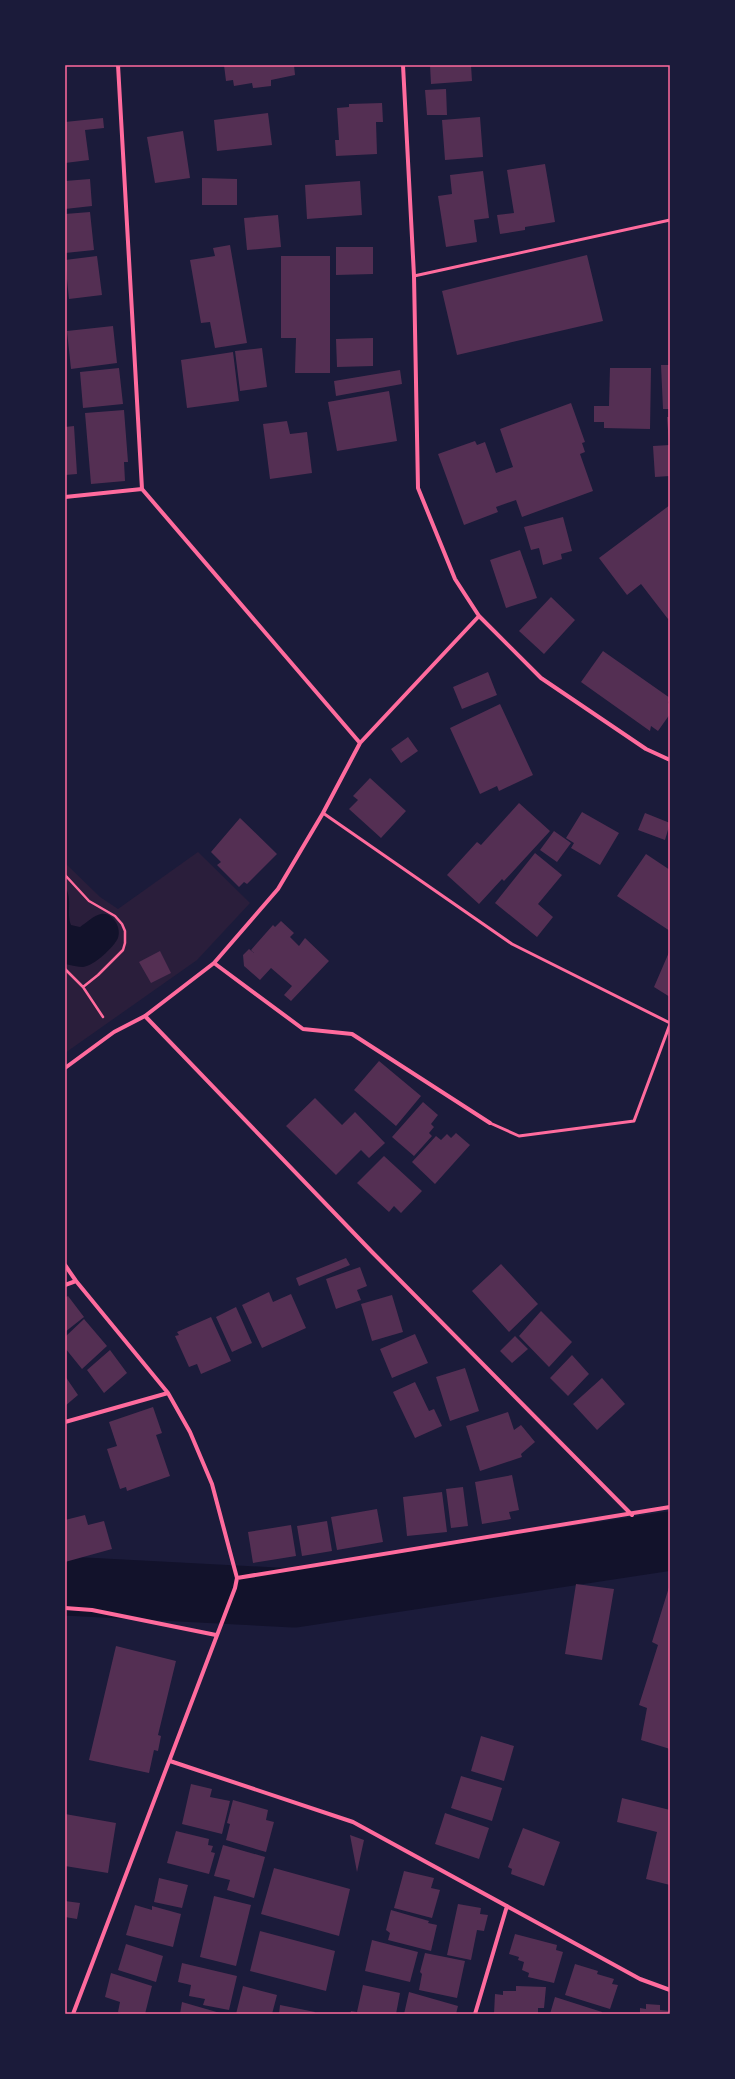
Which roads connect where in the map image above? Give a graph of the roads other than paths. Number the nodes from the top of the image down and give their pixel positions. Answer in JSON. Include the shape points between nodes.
{"nodes":[{"id":1,"x":118,"y":65,"type":"edge"},
{"id":2,"x":404,"y":65,"type":"edge"},
{"id":3,"x":670,"y":220,"type":"edge"},
{"id":4,"x":414,"y":276,"type":"junction"},
{"id":5,"x":142,"y":489,"type":"junction"},
{"id":6,"x":65,"y":497,"type":"edge"},
{"id":7,"x":479,"y":616,"type":"junction"},
{"id":8,"x":360,"y":743,"type":"junction"},
{"id":9,"x":670,"y":760,"type":"edge"},
{"id":10,"x":323,"y":814,"type":"junction"},
{"id":11,"x":214,"y":963,"type":"junction"},
{"id":12,"x":145,"y":1016,"type":"junction"},
{"id":13,"x":670,"y":1023,"type":"edge"},
{"id":14,"x":65,"y":1068,"type":"edge"},
{"id":15,"x":490,"y":1123,"type":"joint"},
{"id":16,"x":65,"y":1265,"type":"edge"},
{"id":17,"x":76,"y":1281,"type":"junction"},
{"id":18,"x":65,"y":1284,"type":"edge"},
{"id":19,"x":168,"y":1393,"type":"junction"},
{"id":20,"x":65,"y":1422,"type":"edge"},
{"id":21,"x":670,"y":1507,"type":"edge"},
{"id":22,"x":632,"y":1514,"type":"junction"},
{"id":23,"x":237,"y":1578,"type":"junction"},
{"id":24,"x":65,"y":1608,"type":"edge"},
{"id":25,"x":216,"y":1635,"type":"junction"},
{"id":26,"x":170,"y":1761,"type":"junction"},
{"id":27,"x":507,"y":1906,"type":"junction"},
{"id":28,"x":670,"y":1990,"type":"edge"},
{"id":29,"x":73,"y":2014,"type":"edge"},
{"id":30,"x":475,"y":2014,"type":"edge"}],
"edges":[{"from":1,"to":5,"type":"street"},
{"from":2,"to":4,"type":"street"},
{"from":3,"to":4,"type":"lane"},
{"from":4,"to":7,"type":"street","via":[[418,488],[455,579]]},
{"from":5,"to":6,"type":"street"},
{"from":5,"to":8,"type":"street"},
{"from":7,"to":8,"type":"street"},
{"from":7,"to":9,"type":"street","via":[[541,678],[646,749]]},
{"from":8,"to":10,"type":"street"},
{"from":10,"to":11,"type":"street","via":[[278,889]]},
{"from":10,"to":13,"type":"lane","via":[[512,944]]},
{"from":11,"to":12,"type":"street"},
{"from":11,"to":15,"type":"street","via":[[303,1029],[352,1034]]},
{"from":12,"to":14,"type":"street","via":[[114,1032]]},
{"from":12,"to":22,"type":"street","via":[[372,1252]]},
{"from":13,"to":15,"type":"lane","via":[[634,1122],[519,1136]]},
{"from":16,"to":17,"type":"street"},
{"from":17,"to":18,"type":"street"},
{"from":17,"to":19,"type":"street"},
{"from":19,"to":20,"type":"street"},
{"from":19,"to":23,"type":"street","via":[[190,1432],[212,1484]]},
{"from":21,"to":22,"type":"street"},
{"from":22,"to":23,"type":"street"},
{"from":23,"to":25,"type":"street"},
{"from":24,"to":25,"type":"street","via":[[92,1610]]},
{"from":25,"to":26,"type":"street"},
{"from":26,"to":27,"type":"street","via":[[353,1822]]},
{"from":26,"to":29,"type":"street"},
{"from":27,"to":28,"type":"street","via":[[640,1979]]},
{"from":27,"to":30,"type":"street"}]}
